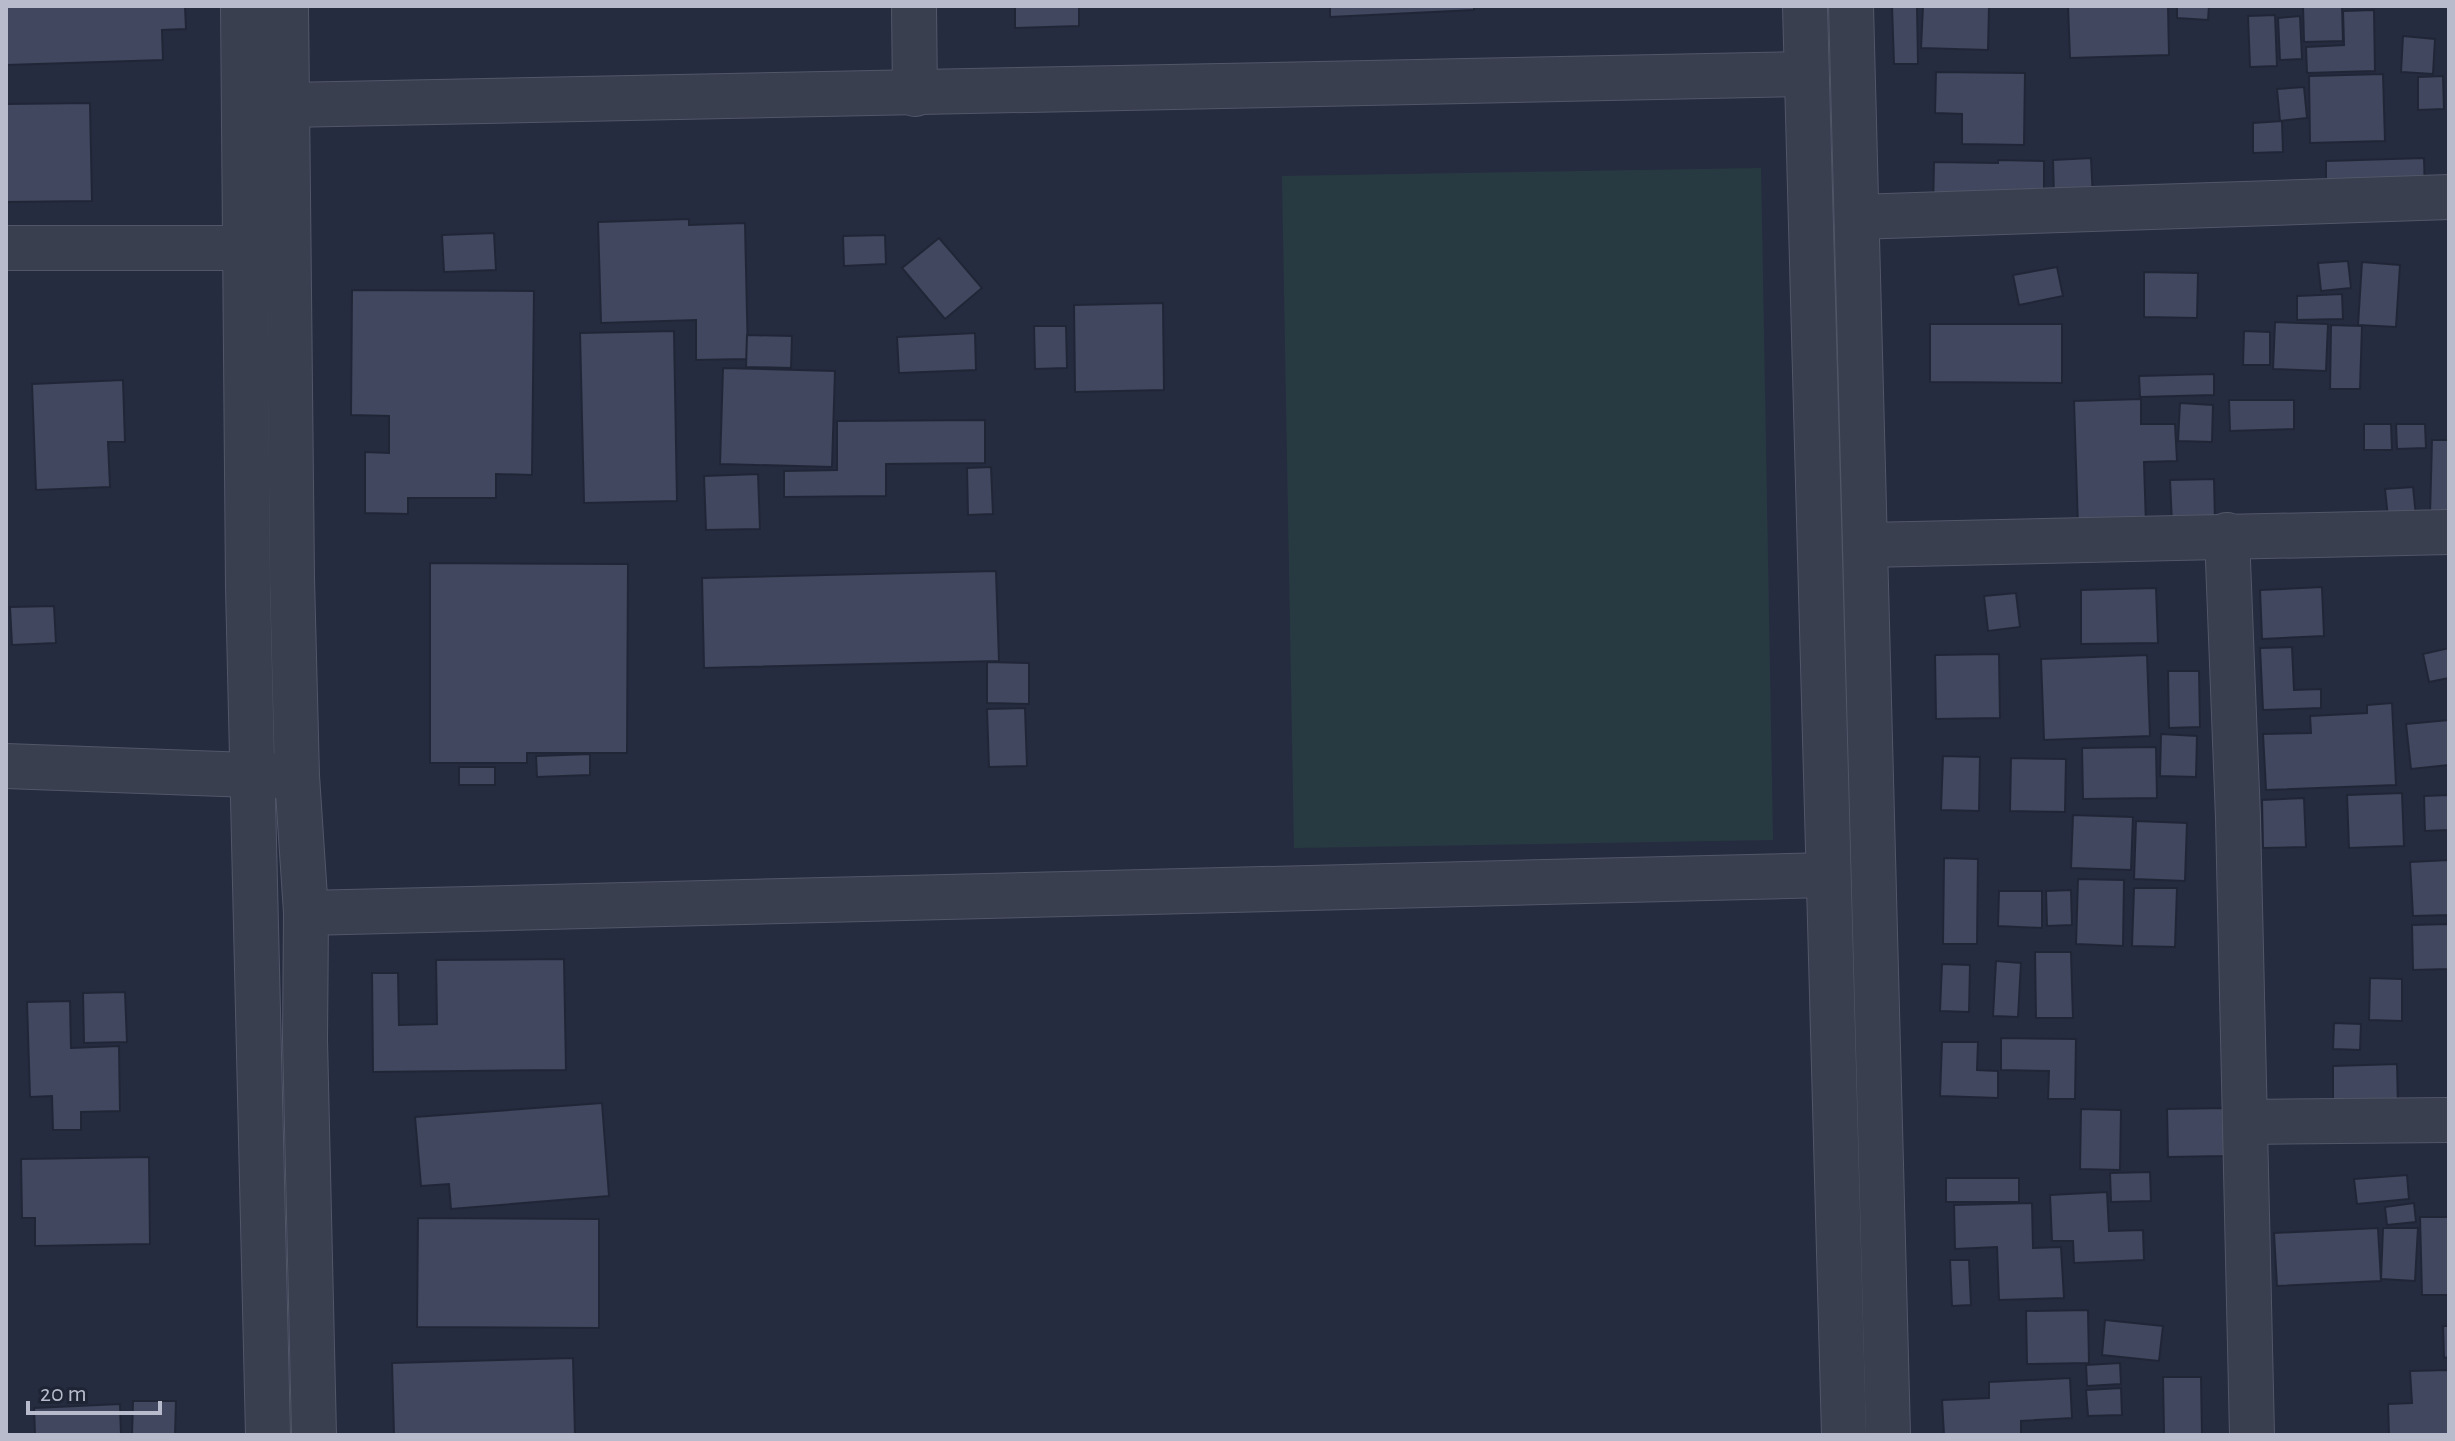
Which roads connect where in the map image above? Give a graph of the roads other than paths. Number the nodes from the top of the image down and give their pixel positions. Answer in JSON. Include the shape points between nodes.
{"nodes":[{"id":1,"x":243,"y":6,"type":"edge"},
{"id":2,"x":286,"y":6,"type":"edge"},
{"id":3,"x":914,"y":6,"type":"edge"},
{"id":4,"x":1805,"y":6,"type":"edge"},
{"id":5,"x":1851,"y":6,"type":"edge"},
{"id":6,"x":1806,"y":74,"type":"junction"},
{"id":7,"x":915,"y":94,"type":"junction"},
{"id":8,"x":287,"y":105,"type":"junction"},
{"id":9,"x":2449,"y":197,"type":"edge"},
{"id":10,"x":1857,"y":217,"type":"junction"},
{"id":11,"x":6,"y":248,"type":"edge"},
{"id":12,"x":246,"y":248,"type":"junction"},
{"id":13,"x":2449,"y":532,"type":"edge"},
{"id":14,"x":2227,"y":535,"type":"junction"},
{"id":15,"x":1867,"y":545,"type":"junction"},
{"id":16,"x":6,"y":766,"type":"edge"},
{"id":17,"x":253,"y":776,"type":"junction"},
{"id":18,"x":297,"y":776,"type":"junction"},
{"id":19,"x":1828,"y":875,"type":"junction"},
{"id":20,"x":306,"y":913,"type":"junction"},
{"id":21,"x":2449,"y":1120,"type":"edge"},
{"id":22,"x":2246,"y":1122,"type":"junction"},
{"id":23,"x":268,"y":1435,"type":"edge"},
{"id":24,"x":314,"y":1435,"type":"edge"},
{"id":25,"x":1844,"y":1435,"type":"edge"},
{"id":26,"x":1888,"y":1435,"type":"edge"},
{"id":27,"x":2252,"y":1435,"type":"edge"}],
"edges":[{"from":1,"to":12,"type":"street"},
{"from":2,"to":8,"type":"street"},
{"from":3,"to":7,"type":"street"},
{"from":4,"to":6,"type":"street"},
{"from":5,"to":10,"type":"street"},
{"from":6,"to":7,"type":"street"},
{"from":6,"to":19,"type":"street"},
{"from":7,"to":8,"type":"street"},
{"from":8,"to":18,"type":"street"},
{"from":9,"to":10,"type":"street"},
{"from":10,"to":15,"type":"street"},
{"from":11,"to":12,"type":"street"},
{"from":12,"to":17,"type":"street"},
{"from":13,"to":14,"type":"street"},
{"from":14,"to":15,"type":"street"},
{"from":14,"to":22,"type":"street"},
{"from":15,"to":26,"type":"street"},
{"from":16,"to":17,"type":"street"},
{"from":17,"to":18,"type":"street"},
{"from":17,"to":23,"type":"street"},
{"from":18,"to":20,"type":"street"},
{"from":19,"to":20,"type":"street"},
{"from":19,"to":25,"type":"street"},
{"from":20,"to":24,"type":"street"},
{"from":21,"to":22,"type":"street"},
{"from":22,"to":27,"type":"street"}]}
